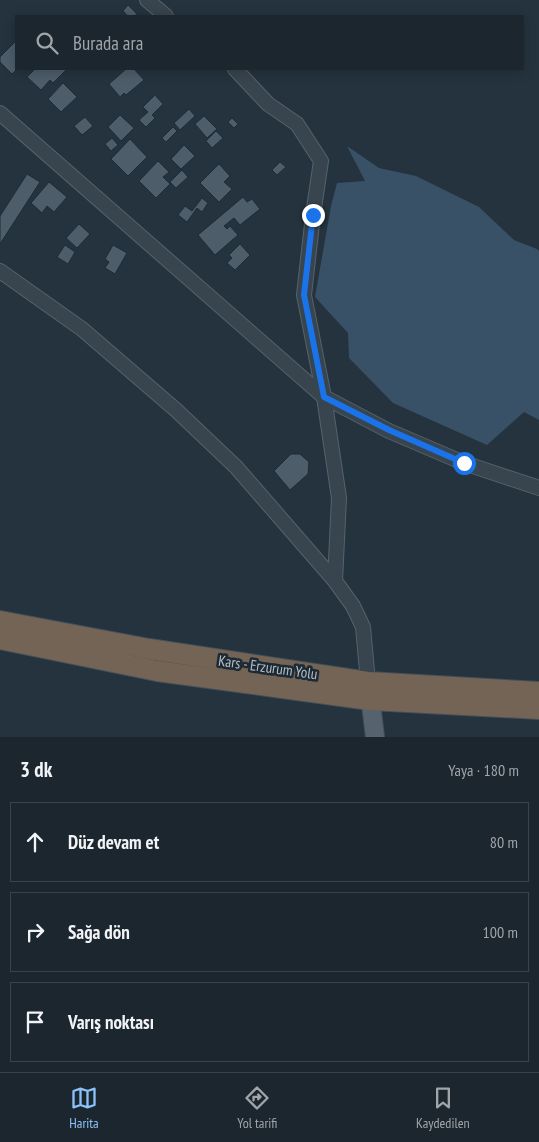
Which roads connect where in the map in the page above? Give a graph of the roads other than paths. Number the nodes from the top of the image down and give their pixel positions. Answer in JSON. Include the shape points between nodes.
{"nodes":[{"id":1,"x":147,"y":0,"type":"edge"},
{"id":2,"x":165,"y":15,"type":"edge"},
{"id":3,"x":235,"y":70,"type":"edge"},
{"id":4,"x":0,"y":113,"type":"edge"},
{"id":5,"x":0,"y":271,"type":"edge"},
{"id":6,"x":324,"y":397,"type":"junction"},
{"id":7,"x":539,"y":488,"type":"edge"},
{"id":8,"x":335,"y":581,"type":"junction"},
{"id":9,"x":0,"y":621,"type":"edge"},
{"id":10,"x":0,"y":639,"type":"edge"},
{"id":11,"x":369,"y":691,"type":"junction"},
{"id":12,"x":539,"y":692,"type":"edge"},
{"id":13,"x":539,"y":709,"type":"edge"},
{"id":14,"x":375,"y":737,"type":"edge"}],
"edges":[{"from":1,"to":2,"type":"street"},
{"from":3,"to":6,"type":"street","via":[[268,104],[297,124],[321,162],[304,295]]},
{"from":4,"to":6,"type":"street"},
{"from":5,"to":8,"type":"street","via":[[82,329],[176,410],[236,466]]},
{"from":6,"to":7,"type":"street","via":[[464,463]]},
{"from":6,"to":8,"type":"street","via":[[339,498]]},
{"from":8,"to":11,"type":"street","via":[[363,627]]},
{"from":9,"to":11,"type":"highway","name":"Kars - Erzurum Yolu"},
{"from":10,"to":11,"type":"highway","name":"Kars - Erzurum Yolu","via":[[157,671]]},
{"from":11,"to":12,"type":"highway","name":"Kars - Erzurum Yolu"},
{"from":11,"to":13,"type":"highway","name":"Kars - Erzurum Yolu"},
{"from":11,"to":14,"type":"main road"}]}
